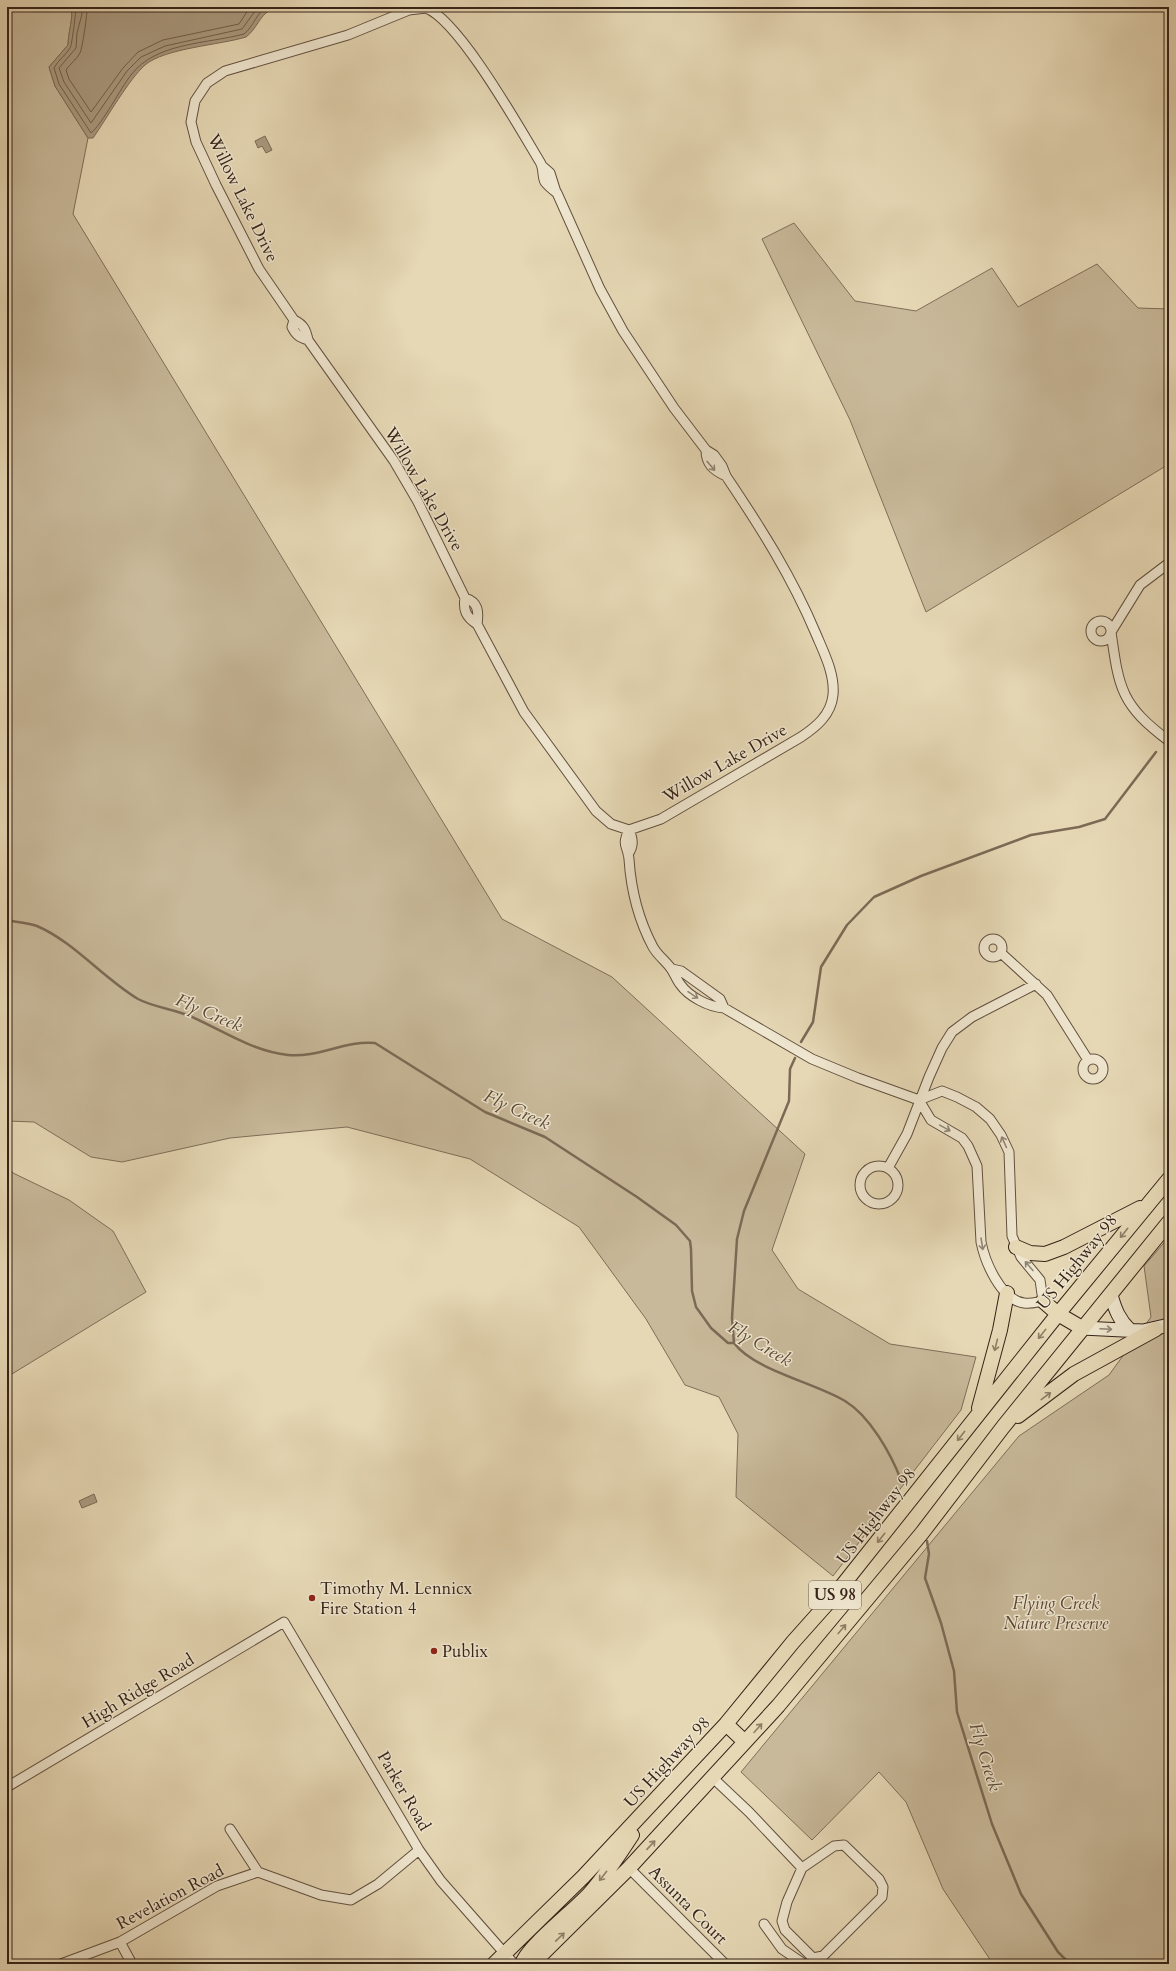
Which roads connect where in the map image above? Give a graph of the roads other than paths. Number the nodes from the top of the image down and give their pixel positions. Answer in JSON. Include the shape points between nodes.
{"nodes":[{"id":1,"x":417,"y":8,"type":"edge"},
{"id":2,"x":431,"y":9,"type":"edge"},
{"id":3,"x":1169,"y":562,"type":"edge"},
{"id":4,"x":1169,"y":741,"type":"edge"},
{"id":5,"x":629,"y":830,"type":"junction"},
{"id":6,"x":1001,"y":953,"type":"dead end"},
{"id":7,"x":672,"y":969,"type":"junction"},
{"id":8,"x":1036,"y":984,"type":"junction"},
{"id":9,"x":724,"y":1008,"type":"junction"},
{"id":10,"x":1088,"y":1060,"type":"dead end"},
{"id":11,"x":920,"y":1100,"type":"junction"},
{"id":12,"x":888,"y":1168,"type":"junction"},
{"id":13,"x":1169,"y":1179,"type":"edge"},
{"id":14,"x":1149,"y":1203,"type":"junction"},
{"id":15,"x":1169,"y":1222,"type":"edge"},
{"id":16,"x":1016,"y":1247,"type":"junction"},
{"id":17,"x":1007,"y":1293,"type":"junction"},
{"id":18,"x":1111,"y":1295,"type":"junction"},
{"id":19,"x":1043,"y":1301,"type":"junction"},
{"id":20,"x":1058,"y":1314,"type":"junction"},
{"id":21,"x":1162,"y":1327,"type":"edge"},
{"id":22,"x":1082,"y":1328,"type":"junction"},
{"id":23,"x":1130,"y":1330,"type":"junction"},
{"id":24,"x":978,"y":1414,"type":"junction"},
{"id":25,"x":1003,"y":1427,"type":"junction"},
{"id":26,"x":284,"y":1622,"type":"joint"},
{"id":27,"x":726,"y":1724,"type":"junction"},
{"id":28,"x":745,"y":1742,"type":"junction"},
{"id":29,"x":713,"y":1778,"type":"junction"},
{"id":30,"x":7,"y":1787,"type":"edge"},
{"id":31,"x":648,"y":1809,"type":"junction"},
{"id":32,"x":230,"y":1829,"type":"dead end"},
{"id":33,"x":419,"y":1850,"type":"junction"},
{"id":34,"x":629,"y":1868,"type":"junction"},
{"id":35,"x":802,"y":1868,"type":"junction"},
{"id":36,"x":258,"y":1872,"type":"junction"},
{"id":37,"x":764,"y":1924,"type":"dead end"},
{"id":38,"x":120,"y":1942,"type":"junction"},
{"id":39,"x":508,"y":1961,"type":"edge"},
{"id":40,"x":61,"y":1964,"type":"edge"},
{"id":41,"x":132,"y":1964,"type":"edge"},
{"id":42,"x":494,"y":1964,"type":"edge"},
{"id":43,"x":522,"y":1964,"type":"edge"},
{"id":44,"x":532,"y":1964,"type":"edge"},
{"id":45,"x":725,"y":1964,"type":"edge"},
{"id":46,"x":804,"y":1964,"type":"edge"}],
"edges":[{"from":1,"to":2,"type":"street","name":"Willow Lake Drive"},
{"from":1,"to":5,"type":"street","name":"Willow Lake Drive","via":[[348,35],[225,72],[207,83],[195,101],[191,122],[196,142],[259,269],[294,320],[302,323],[308,340],[394,461],[465,598],[463,607],[466,613],[477,624],[524,712],[596,811],[611,824]]},
{"from":2,"to":5,"type":"street","name":"Willow Lake Drive","via":[[447,23],[492,83],[542,166],[545,182],[557,193],[600,289],[622,331],[706,450],[709,465],[716,472],[726,476],[782,563],[804,605],[832,676],[833,696],[826,716],[816,726],[661,819]]},
{"from":3,"to":4,"type":"street","via":[[1140,585],[1111,632],[1121,687],[1129,704],[1149,726]]},
{"from":5,"to":7,"type":"street","via":[[625,849],[628,854],[635,904],[653,948]]},
{"from":6,"to":8,"type":"street"},
{"from":7,"to":9,"type":"street","via":[[681,971],[720,999]]},
{"from":7,"to":9,"type":"street","one_way":true,"via":[[688,992],[717,1008]]},
{"from":8,"to":10,"type":"street","via":[[1047,995]]},
{"from":8,"to":11,"type":"street","via":[[972,1017],[952,1032],[942,1048]]},
{"from":9,"to":11,"type":"street","via":[[812,1059]]},
{"from":11,"to":12,"type":"street","via":[[907,1134]]},
{"from":16,"to":11,"type":"street","one_way":true,"via":[[1012,1236],[1009,1152],[1001,1135],[976,1107],[957,1097],[942,1091]]},
{"from":11,"to":17,"type":"street","one_way":true,"via":[[931,1120],[962,1138],[973,1155],[977,1166],[981,1242],[996,1281]]},
{"from":12,"to":12,"type":"street","via":[[875,1166],[864,1173],[860,1185],[868,1202],[881,1205],[896,1195],[898,1183]]},
{"from":13,"to":14,"type":"main road","name":"US Highway 98","number":"US 98"},
{"from":14,"to":16,"type":"main road","via":[[1064,1248],[1045,1254],[1030,1253]]},
{"from":14,"to":20,"type":"main road","name":"US Highway 98","number":"US 98","one_way":true},
{"from":15,"to":18,"type":"main road","number":"US 98"},
{"from":19,"to":16,"type":"street","one_way":true,"via":[[1040,1280]]},
{"from":17,"to":19,"type":"street","via":[[1016,1301],[1024,1303]]},
{"from":17,"to":24,"type":"main road","one_way":true},
{"from":18,"to":22,"type":"main road","number":"US 98"},
{"from":18,"to":23,"type":"street","via":[[1114,1309],[1121,1322]]},
{"from":19,"to":20,"type":"main road"},
{"from":20,"to":22,"type":"main road"},
{"from":20,"to":24,"type":"main road","name":"US Highway 98","number":"US 98","one_way":true},
{"from":21,"to":23,"type":"street"},
{"from":25,"to":21,"type":"main road","one_way":true,"via":[[1074,1374]]},
{"from":22,"to":23,"type":"street","one_way":true},
{"from":22,"to":25,"type":"main road","number":"US 98"},
{"from":24,"to":27,"type":"main road","name":"US Highway 98","number":"US 98","one_way":true,"via":[[834,1596]]},
{"from":28,"to":25,"type":"main road","number":"US 98","one_way":true,"via":[[917,1539]]},
{"from":26,"to":30,"type":"street","name":"High Ridge Road"},
{"from":26,"to":33,"type":"street","name":"Parker Road"},
{"from":27,"to":28,"type":"main road"},
{"from":27,"to":31,"type":"main road","name":"US Highway 98","number":"US 98"},
{"from":28,"to":29,"type":"main road","number":"US 98"},
{"from":34,"to":29,"type":"main road","number":"US 98","one_way":true},
{"from":29,"to":35,"type":"street"},
{"from":31,"to":39,"type":"main road","name":"US Highway 98","number":"US 98"},
{"from":31,"to":43,"type":"main road","one_way":true,"via":[[618,1857],[590,1894],[530,1952]]},
{"from":32,"to":36,"type":"street"},
{"from":33,"to":36,"type":"street","via":[[378,1884],[351,1900],[321,1895]]},
{"from":33,"to":39,"type":"street","name":"Parker Road"},
{"from":44,"to":34,"type":"main road","number":"US 98","one_way":true},
{"from":34,"to":45,"type":"street","name":"Assunta Court"},
{"from":35,"to":35,"type":"street","via":[[834,1846],[844,1845],[866,1865],[883,1887],[882,1897],[823,1956],[813,1958],[785,1930],[782,1921],[787,1902]]},
{"from":36,"to":38,"type":"street","name":"Revelation Road","via":[[217,1886]]},
{"from":37,"to":46,"type":"street","via":[[782,1949]]},
{"from":38,"to":40,"type":"street","name":"Revelation Road"},
{"from":38,"to":41,"type":"street"},
{"from":39,"to":42,"type":"main road","name":"US Highway 98","number":"US 98"}]}
